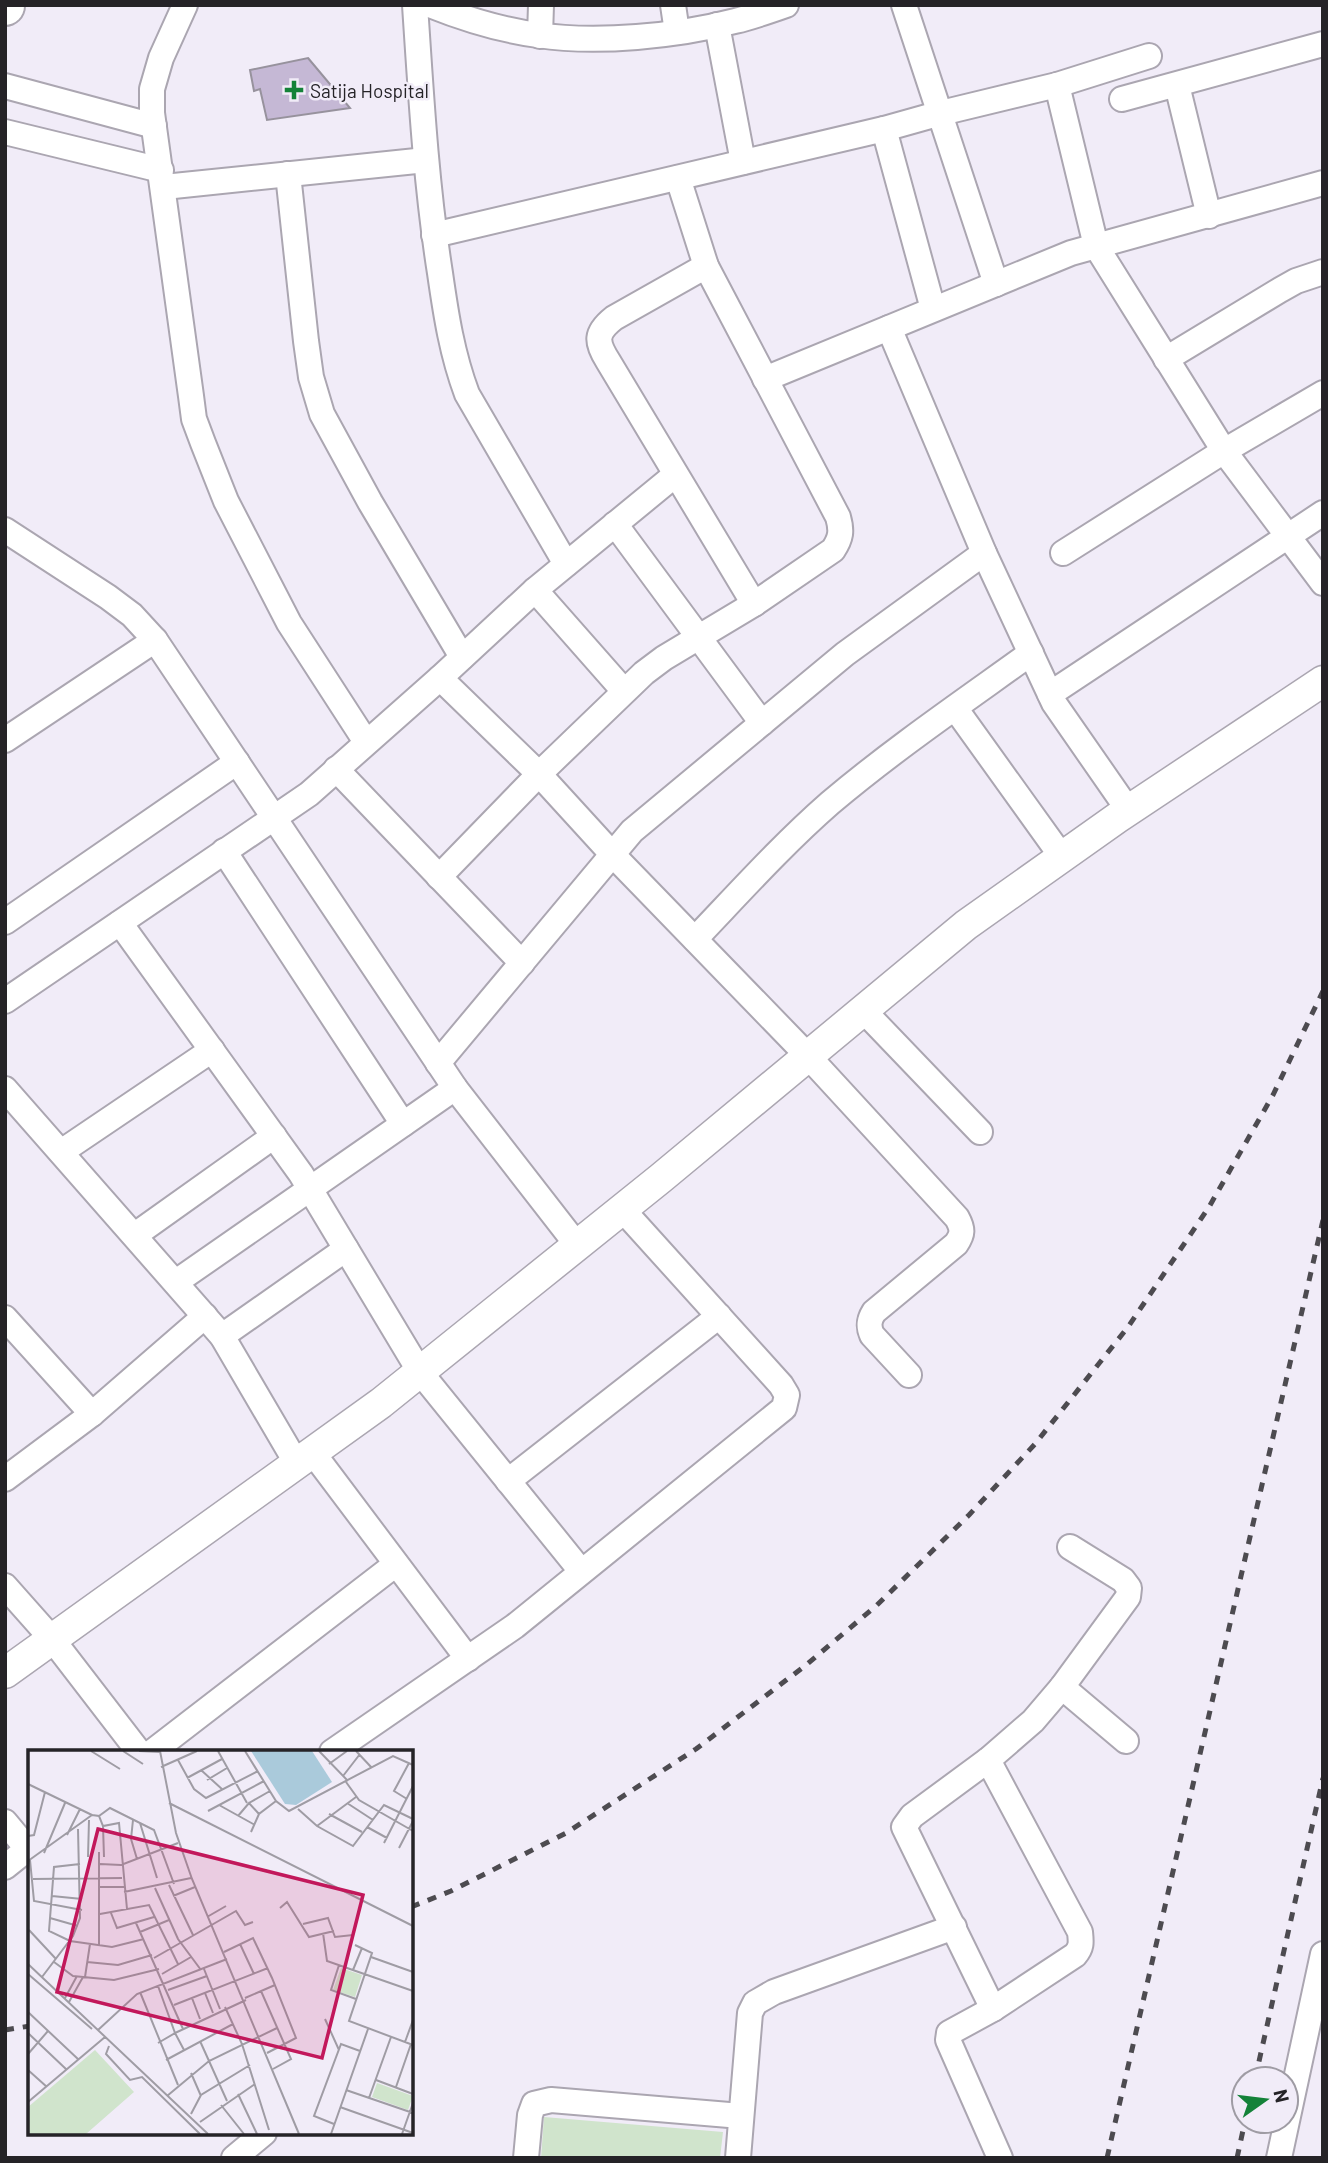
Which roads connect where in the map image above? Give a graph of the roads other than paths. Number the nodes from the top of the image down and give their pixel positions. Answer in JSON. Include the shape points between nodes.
{"nodes":[{"id":1,"x":185,"y":5,"type":"edge"},
{"id":2,"x":415,"y":5,"type":"edge"},
{"id":3,"x":430,"y":5,"type":"edge"},
{"id":4,"x":541,"y":5,"type":"edge"},
{"id":5,"x":673,"y":5,"type":"edge"},
{"id":6,"x":786,"y":5,"type":"edge"},
{"id":7,"x":904,"y":5,"type":"edge"},
{"id":8,"x":755,"y":10,"type":"edge"},
{"id":9,"x":718,"y":24,"type":"junction"},
{"id":10,"x":677,"y":32,"type":"junction"},
{"id":11,"x":540,"y":36,"type":"junction"},
{"id":12,"x":1323,"y":44,"type":"edge"},
{"id":13,"x":1149,"y":55,"type":"dead end"},
{"id":14,"x":1058,"y":85,"type":"junction"},
{"id":15,"x":1177,"y":85,"type":"junction"},
{"id":16,"x":5,"y":86,"type":"edge"},
{"id":17,"x":1122,"y":99,"type":"dead end"},
{"id":18,"x":941,"y":113,"type":"junction"},
{"id":19,"x":154,"y":127,"type":"junction"},
{"id":20,"x":884,"y":129,"type":"junction"},
{"id":21,"x":5,"y":132,"type":"edge"},
{"id":22,"x":426,"y":160,"type":"junction"},
{"id":23,"x":743,"y":162,"type":"junction"},
{"id":24,"x":288,"y":174,"type":"junction"},
{"id":25,"x":163,"y":178,"type":"junction"},
{"id":26,"x":678,"y":178,"type":"junction"},
{"id":27,"x":1323,"y":183,"type":"edge"},
{"id":28,"x":1209,"y":216,"type":"junction"},
{"id":29,"x":434,"y":235,"type":"junction"},
{"id":30,"x":1096,"y":246,"type":"junction"},
{"id":31,"x":706,"y":266,"type":"junction"},
{"id":32,"x":1323,"y":272,"type":"edge"},
{"id":33,"x":996,"y":284,"type":"junction"},
{"id":34,"x":933,"y":309,"type":"junction"},
{"id":35,"x":889,"y":328,"type":"junction"},
{"id":36,"x":1166,"y":359,"type":"junction"},
{"id":37,"x":765,"y":379,"type":"junction"},
{"id":38,"x":1323,"y":393,"type":"edge"},
{"id":39,"x":1224,"y":451,"type":"junction"},
{"id":40,"x":675,"y":475,"type":"junction"},
{"id":41,"x":1323,"y":513,"type":"edge"},
{"id":42,"x":615,"y":524,"type":"junction"},
{"id":43,"x":5,"y":530,"type":"edge"},
{"id":44,"x":1288,"y":537,"type":"junction"},
{"id":45,"x":1063,"y":553,"type":"dead end"},
{"id":46,"x":984,"y":554,"type":"junction"},
{"id":47,"x":566,"y":564,"type":"junction"},
{"id":48,"x":1323,"y":583,"type":"edge"},
{"id":49,"x":535,"y":590,"type":"junction"},
{"id":50,"x":754,"y":604,"type":"junction"},
{"id":51,"x":698,"y":638,"type":"junction"},
{"id":52,"x":155,"y":640,"type":"junction"},
{"id":53,"x":1031,"y":653,"type":"junction"},
{"id":54,"x":462,"y":657,"type":"junction"},
{"id":55,"x":440,"y":678,"type":"junction"},
{"id":56,"x":1323,"y":681,"type":"edge"},
{"id":57,"x":624,"y":691,"type":"junction"},
{"id":58,"x":1050,"y":694,"type":"junction"},
{"id":59,"x":955,"y":708,"type":"junction"},
{"id":60,"x":762,"y":723,"type":"junction"},
{"id":61,"x":5,"y":740,"type":"edge"},
{"id":62,"x":366,"y":742,"type":"junction"},
{"id":63,"x":237,"y":762,"type":"junction"},
{"id":64,"x":336,"y":769,"type":"junction"},
{"id":65,"x":539,"y":774,"type":"junction"},
{"id":66,"x":1129,"y":811,"type":"junction"},
{"id":67,"x":274,"y":817,"type":"junction"},
{"id":68,"x":224,"y":851,"type":"junction"},
{"id":69,"x":613,"y":855,"type":"junction"},
{"id":70,"x":1062,"y":857,"type":"junction"},
{"id":71,"x":439,"y":877,"type":"junction"},
{"id":72,"x":5,"y":922,"type":"edge"},
{"id":73,"x":120,"y":923,"type":"junction"},
{"id":74,"x":695,"y":939,"type":"junction"},
{"id":75,"x":522,"y":963,"type":"junction"},
{"id":76,"x":5,"y":1001,"type":"edge"},
{"id":77,"x":862,"y":1009,"type":"junction"},
{"id":78,"x":212,"y":1050,"type":"junction"},
{"id":79,"x":807,"y":1055,"type":"junction"},
{"id":80,"x":438,"y":1063,"type":"junction"},
{"id":81,"x":454,"y":1088,"type":"junction"},
{"id":82,"x":7,"y":1096,"type":"edge"},
{"id":83,"x":403,"y":1124,"type":"junction"},
{"id":84,"x":980,"y":1132,"type":"dead end"},
{"id":85,"x":274,"y":1136,"type":"junction"},
{"id":86,"x":61,"y":1152,"type":"junction"},
{"id":87,"x":310,"y":1189,"type":"junction"},
{"id":88,"x":622,"y":1209,"type":"junction"},
{"id":89,"x":135,"y":1236,"type":"junction"},
{"id":90,"x":578,"y":1245,"type":"junction"},
{"id":91,"x":346,"y":1249,"type":"junction"},
{"id":92,"x":176,"y":1282,"type":"junction"},
{"id":93,"x":205,"y":1316,"type":"junction"},
{"id":94,"x":719,"y":1316,"type":"junction"},
{"id":95,"x":5,"y":1318,"type":"edge"},
{"id":96,"x":222,"y":1336,"type":"junction"},
{"id":97,"x":420,"y":1372,"type":"junction"},
{"id":98,"x":909,"y":1375,"type":"dead end"},
{"id":99,"x":92,"y":1415,"type":"junction"},
{"id":100,"x":305,"y":1458,"type":"junction"},
{"id":101,"x":5,"y":1479,"type":"edge"},
{"id":102,"x":508,"y":1481,"type":"junction"},
{"id":103,"x":1070,"y":1547,"type":"dead end"},
{"id":104,"x":396,"y":1564,"type":"junction"},
{"id":105,"x":581,"y":1571,"type":"junction"},
{"id":106,"x":5,"y":1586,"type":"edge"},
{"id":107,"x":52,"y":1639,"type":"junction"},
{"id":108,"x":468,"y":1659,"type":"junction"},
{"id":109,"x":5,"y":1673,"type":"edge"},
{"id":110,"x":1062,"y":1686,"type":"junction"},
{"id":111,"x":1126,"y":1741,"type":"dead end"},
{"id":112,"x":137,"y":1750,"type":"edge"},
{"id":113,"x":155,"y":1750,"type":"edge"},
{"id":114,"x":335,"y":1750,"type":"edge"},
{"id":115,"x":988,"y":1760,"type":"junction"},
{"id":116,"x":5,"y":1822,"type":"edge"},
{"id":117,"x":28,"y":1848,"type":"edge"},
{"id":118,"x":28,"y":1850,"type":"edge"},
{"id":119,"x":5,"y":1867,"type":"edge"},
{"id":120,"x":954,"y":1927,"type":"junction"},
{"id":121,"x":1323,"y":1954,"type":"edge"},
{"id":122,"x":993,"y":2009,"type":"junction"},
{"id":123,"x":741,"y":2116,"type":"junction"},
{"id":124,"x":262,"y":2135,"type":"edge"},
{"id":125,"x":234,"y":2158,"type":"edge"},
{"id":126,"x":526,"y":2158,"type":"edge"},
{"id":127,"x":738,"y":2158,"type":"edge"},
{"id":128,"x":1000,"y":2158,"type":"edge"},
{"id":129,"x":1279,"y":2158,"type":"edge"}],
"edges":[{"from":1,"to":19,"type":"street","via":[[152,89]]},
{"from":2,"to":22,"type":"street"},
{"from":3,"to":11,"type":"street","via":[[502,29]]},
{"from":4,"to":11,"type":"street"},
{"from":5,"to":10,"type":"street"},
{"from":6,"to":8,"type":"street"},
{"from":7,"to":18,"type":"street"},
{"from":8,"to":9,"type":"street"},
{"from":9,"to":10,"type":"street"},
{"from":9,"to":23,"type":"street"},
{"from":10,"to":11,"type":"street","via":[[611,38]]},
{"from":12,"to":15,"type":"street"},
{"from":13,"to":14,"type":"street"},
{"from":14,"to":18,"type":"street"},
{"from":14,"to":30,"type":"street"},
{"from":15,"to":17,"type":"street"},
{"from":15,"to":28,"type":"street"},
{"from":16,"to":19,"type":"street"},
{"from":18,"to":20,"type":"street"},
{"from":18,"to":33,"type":"street"},
{"from":19,"to":25,"type":"street"},
{"from":20,"to":23,"type":"street"},
{"from":20,"to":34,"type":"street"},
{"from":21,"to":25,"type":"street"},
{"from":22,"to":24,"type":"street"},
{"from":22,"to":29,"type":"street"},
{"from":23,"to":26,"type":"street"},
{"from":24,"to":25,"type":"street"},
{"from":24,"to":54,"type":"street","via":[[311,377],[322,414]]},
{"from":25,"to":62,"type":"street","via":[[194,419],[202,443],[226,501],[289,623]]},
{"from":26,"to":29,"type":"street"},
{"from":26,"to":31,"type":"street"},
{"from":27,"to":28,"type":"street"},
{"from":28,"to":30,"type":"street"},
{"from":29,"to":47,"type":"street","via":[[450,337],[467,394]]},
{"from":30,"to":33,"type":"street"},
{"from":30,"to":36,"type":"street"},
{"from":31,"to":37,"type":"street"},
{"from":31,"to":40,"type":"street","via":[[614,318],[599,338],[600,348]]},
{"from":32,"to":36,"type":"street","via":[[1296,281]]},
{"from":33,"to":34,"type":"street"},
{"from":34,"to":35,"type":"street"},
{"from":35,"to":37,"type":"street"},
{"from":35,"to":46,"type":"street"},
{"from":36,"to":39,"type":"street"},
{"from":37,"to":50,"type":"street","via":[[838,517],[841,539],[833,550]]},
{"from":38,"to":39,"type":"street"},
{"from":39,"to":44,"type":"street"},
{"from":39,"to":45,"type":"street"},
{"from":40,"to":42,"type":"street"},
{"from":40,"to":50,"type":"street"},
{"from":41,"to":44,"type":"street"},
{"from":42,"to":47,"type":"street"},
{"from":42,"to":51,"type":"street"},
{"from":43,"to":52,"type":"street","via":[[108,597]]},
{"from":44,"to":48,"type":"street"},
{"from":44,"to":58,"type":"street"},
{"from":46,"to":53,"type":"street"},
{"from":46,"to":60,"type":"street","via":[[845,654]]},
{"from":47,"to":49,"type":"street"},
{"from":49,"to":54,"type":"street"},
{"from":49,"to":57,"type":"street"},
{"from":50,"to":51,"type":"street"},
{"from":51,"to":57,"type":"street","via":[[664,658]]},
{"from":51,"to":60,"type":"street"},
{"from":52,"to":61,"type":"street"},
{"from":52,"to":63,"type":"street"},
{"from":53,"to":58,"type":"street"},
{"from":53,"to":59,"type":"street"},
{"from":54,"to":55,"type":"street"},
{"from":55,"to":62,"type":"street"},
{"from":55,"to":65,"type":"street"},
{"from":56,"to":66,"type":"street"},
{"from":57,"to":65,"type":"street"},
{"from":58,"to":66,"type":"street"},
{"from":59,"to":70,"type":"street"},
{"from":59,"to":74,"type":"street","via":[[828,805]]},
{"from":60,"to":69,"type":"street","via":[[632,831]]},
{"from":62,"to":64,"type":"street"},
{"from":63,"to":67,"type":"street"},
{"from":63,"to":72,"type":"street"},
{"from":64,"to":67,"type":"street"},
{"from":64,"to":71,"type":"street"},
{"from":65,"to":69,"type":"street"},
{"from":65,"to":71,"type":"street"},
{"from":66,"to":70,"type":"street"},
{"from":67,"to":68,"type":"street"},
{"from":67,"to":80,"type":"street"},
{"from":68,"to":73,"type":"street"},
{"from":68,"to":83,"type":"street"},
{"from":69,"to":74,"type":"street"},
{"from":69,"to":75,"type":"street"},
{"from":70,"to":77,"type":"street","via":[[965,925]]},
{"from":71,"to":75,"type":"street"},
{"from":73,"to":76,"type":"street"},
{"from":73,"to":78,"type":"street"},
{"from":74,"to":79,"type":"street"},
{"from":75,"to":80,"type":"street"},
{"from":77,"to":79,"type":"street"},
{"from":77,"to":84,"type":"street"},
{"from":78,"to":85,"type":"street"},
{"from":78,"to":86,"type":"street"},
{"from":79,"to":88,"type":"street"},
{"from":79,"to":98,"type":"street","via":[[962,1226],[956,1244],[870,1319],[872,1335]]},
{"from":80,"to":81,"type":"street"},
{"from":81,"to":83,"type":"street"},
{"from":81,"to":90,"type":"street"},
{"from":82,"to":86,"type":"street"},
{"from":83,"to":87,"type":"street"},
{"from":85,"to":87,"type":"street"},
{"from":85,"to":89,"type":"street"},
{"from":86,"to":89,"type":"street"},
{"from":87,"to":91,"type":"street"},
{"from":87,"to":92,"type":"street"},
{"from":88,"to":90,"type":"street"},
{"from":88,"to":94,"type":"street"},
{"from":89,"to":92,"type":"street"},
{"from":90,"to":97,"type":"street"},
{"from":91,"to":96,"type":"street"},
{"from":91,"to":97,"type":"street"},
{"from":92,"to":93,"type":"street"},
{"from":93,"to":96,"type":"street"},
{"from":93,"to":99,"type":"street"},
{"from":94,"to":102,"type":"street"},
{"from":94,"to":105,"type":"street","via":[[781,1385],[787,1395],[785,1408]]},
{"from":95,"to":99,"type":"street"},
{"from":96,"to":100,"type":"street"},
{"from":97,"to":100,"type":"street"},
{"from":97,"to":102,"type":"street"},
{"from":99,"to":101,"type":"street"},
{"from":100,"to":104,"type":"street"},
{"from":100,"to":107,"type":"street"},
{"from":102,"to":105,"type":"street"},
{"from":103,"to":110,"type":"street","via":[[1129,1588],[1128,1597]]},
{"from":104,"to":108,"type":"street"},
{"from":104,"to":113,"type":"street"},
{"from":105,"to":108,"type":"street"},
{"from":106,"to":107,"type":"street"},
{"from":107,"to":109,"type":"street"},
{"from":107,"to":112,"type":"street"},
{"from":108,"to":114,"type":"street"},
{"from":110,"to":111,"type":"street"},
{"from":110,"to":115,"type":"street","via":[[1025,1728]]},
{"from":115,"to":120,"type":"street","via":[[912,1816],[904,1827]]},
{"from":115,"to":122,"type":"street","via":[[1080,1932],[1081,1942],[1075,1955]]},
{"from":116,"to":117,"type":"street"},
{"from":118,"to":119,"type":"street"},
{"from":120,"to":122,"type":"street"},
{"from":120,"to":123,"type":"street","via":[[781,1989],[755,2003],[750,2013]]},
{"from":121,"to":129,"type":"street"},
{"from":122,"to":128,"type":"street","via":[[955,2028],[948,2033],[948,2040]]},
{"from":123,"to":126,"type":"street","via":[[542,2100],[534,2104],[530,2115]]},
{"from":123,"to":127,"type":"street"},
{"from":124,"to":125,"type":"street"}]}
